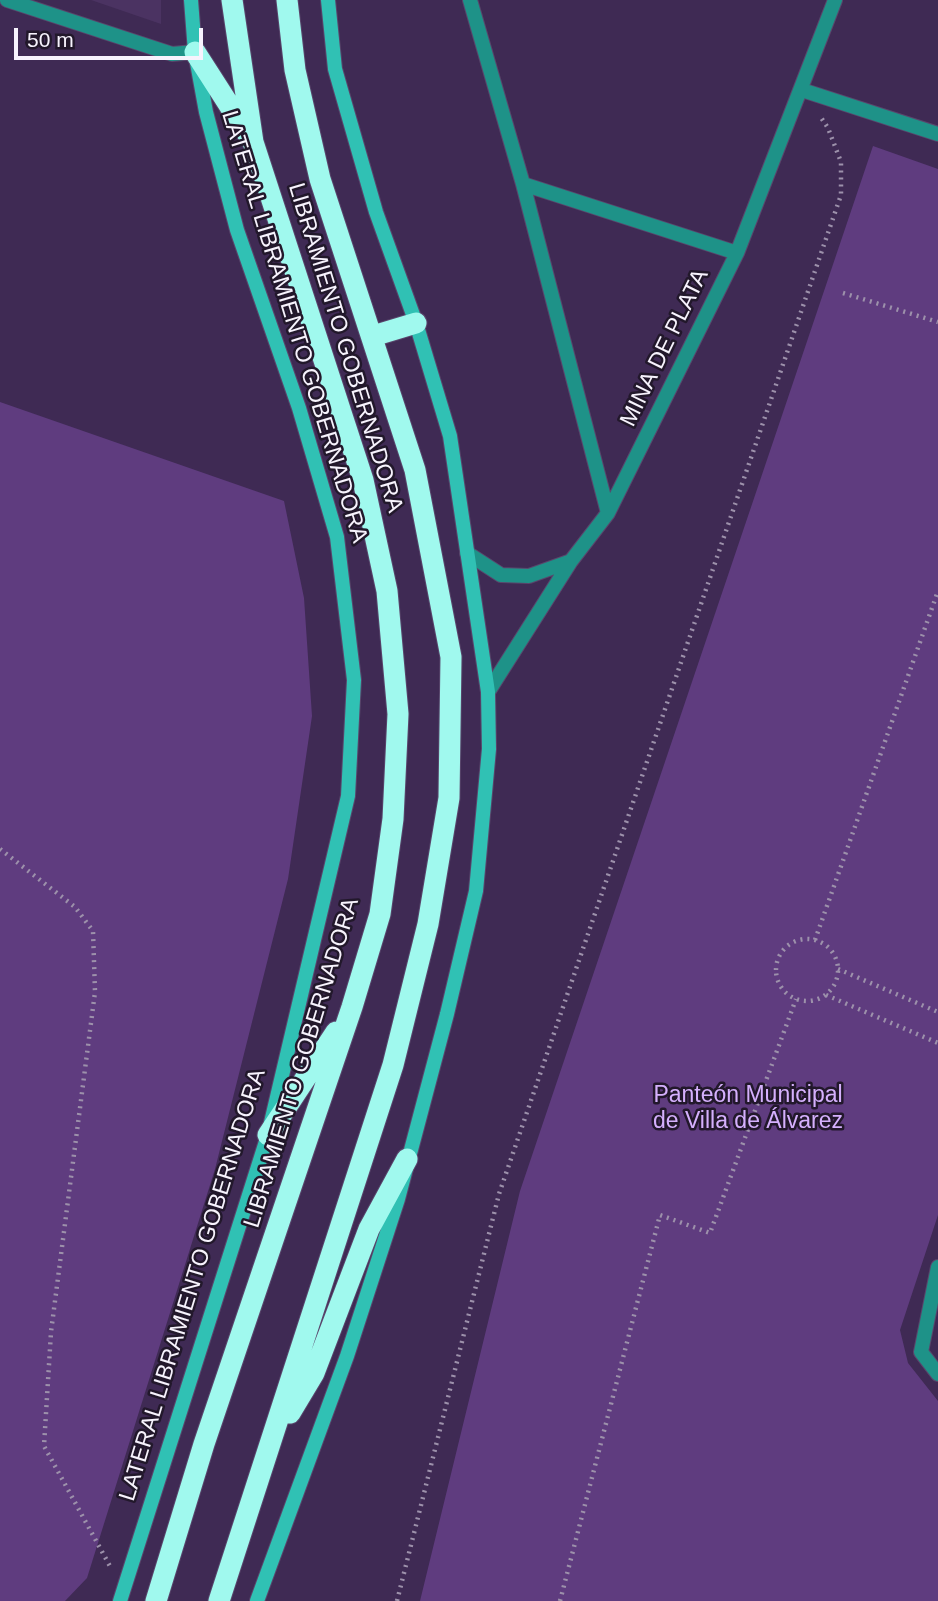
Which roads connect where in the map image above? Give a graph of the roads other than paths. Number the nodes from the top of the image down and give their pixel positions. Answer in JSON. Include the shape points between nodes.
{"nodes":[{"id":1,"x":7,"y":0,"type":"edge"},
{"id":2,"x":191,"y":0,"type":"edge"},
{"id":3,"x":232,"y":0,"type":"edge"},
{"id":4,"x":287,"y":0,"type":"edge"},
{"id":5,"x":328,"y":0,"type":"edge"},
{"id":6,"x":470,"y":0,"type":"edge"},
{"id":7,"x":835,"y":0,"type":"edge"},
{"id":8,"x":195,"y":52,"type":"junction"},
{"id":9,"x":802,"y":90,"type":"junction"},
{"id":10,"x":938,"y":134,"type":"edge"},
{"id":11,"x":253,"y":142,"type":"junction"},
{"id":12,"x":523,"y":184,"type":"junction"},
{"id":13,"x":737,"y":253,"type":"junction"},
{"id":14,"x":416,"y":323,"type":"junction"},
{"id":15,"x":373,"y":336,"type":"junction"},
{"id":16,"x":608,"y":513,"type":"junction"},
{"id":17,"x":467,"y":553,"type":"junction"},
{"id":18,"x":571,"y":561,"type":"junction"},
{"id":19,"x":488,"y":692,"type":"junction"},
{"id":20,"x":352,"y":1007,"type":"junction"},
{"id":21,"x":268,"y":1135,"type":"junction"},
{"id":22,"x":407,"y":1159,"type":"junction"},
{"id":23,"x":938,"y":1267,"type":"edge"},
{"id":24,"x":921,"y":1352,"type":"junction"},
{"id":25,"x":938,"y":1360,"type":"edge"},
{"id":26,"x":938,"y":1374,"type":"edge"},
{"id":27,"x":273,"y":1441,"type":"junction"},
{"id":28,"x":121,"y":1596,"type":"edge"},
{"id":29,"x":156,"y":1601,"type":"edge"},
{"id":30,"x":219,"y":1601,"type":"edge"},
{"id":31,"x":257,"y":1601,"type":"edge"}],
"edges":[{"from":1,"to":8,"type":"street","via":[[172,54]]},
{"from":2,"to":8,"type":"street","name":"LATERAL LIBRAMIENTO GOBERNADORA"},
{"from":3,"to":11,"type":"highway","name":"LIBRAMIENTO GOBERNADORA"},
{"from":4,"to":15,"type":"highway","name":"LIBRAMIENTO GOBERNADORA","via":[[295,70],[320,179]]},
{"from":5,"to":14,"type":"street","via":[[335,69],[376,212]]},
{"from":6,"to":12,"type":"street"},
{"from":7,"to":9,"type":"street","name":"MINA DE PLATA"},
{"from":8,"to":11,"type":"highway"},
{"from":8,"to":21,"type":"street","name":"LATERAL LIBRAMIENTO GOBERNADORA","via":[[237,230],[299,408],[337,537],[354,680],[348,796]]},
{"from":9,"to":10,"type":"street"},
{"from":9,"to":13,"type":"street","name":"MINA DE PLATA"},
{"from":11,"to":20,"type":"highway","name":"LIBRAMIENTO GOBERNADORA","via":[[363,480],[387,591],[398,714],[393,819],[380,914]]},
{"from":12,"to":13,"type":"street"},
{"from":12,"to":16,"type":"street"},
{"from":13,"to":16,"type":"street","name":"MINA DE PLATA"},
{"from":14,"to":15,"type":"highway"},
{"from":14,"to":17,"type":"street","via":[[450,436]]},
{"from":15,"to":27,"type":"highway","name":"LIBRAMIENTO GOBERNADORA","via":[[415,470],[451,657],[449,798],[428,924],[393,1065]]},
{"from":16,"to":18,"type":"street","name":"MINA DE PLATA"},
{"from":17,"to":18,"type":"street","via":[[501,575],[529,576]]},
{"from":17,"to":19,"type":"street"},
{"from":18,"to":19,"type":"street","name":"MINA DE PLATA"},
{"from":19,"to":22,"type":"street","via":[[489,749],[476,891]]},
{"from":20,"to":21,"type":"highway"},
{"from":20,"to":29,"type":"highway","name":"LIBRAMIENTO GOBERNADORA","via":[[204,1444]]},
{"from":21,"to":28,"type":"street","name":"LATERAL LIBRAMIENTO GOBERNADORA"},
{"from":22,"to":27,"type":"highway","via":[[369,1229],[314,1373]]},
{"from":22,"to":31,"type":"street","via":[[347,1356]]},
{"from":23,"to":24,"type":"street"},
{"from":24,"to":25,"type":"street"},
{"from":24,"to":26,"type":"street"},
{"from":27,"to":30,"type":"highway","name":"LIBRAMIENTO GOBERNADORA"}]}
